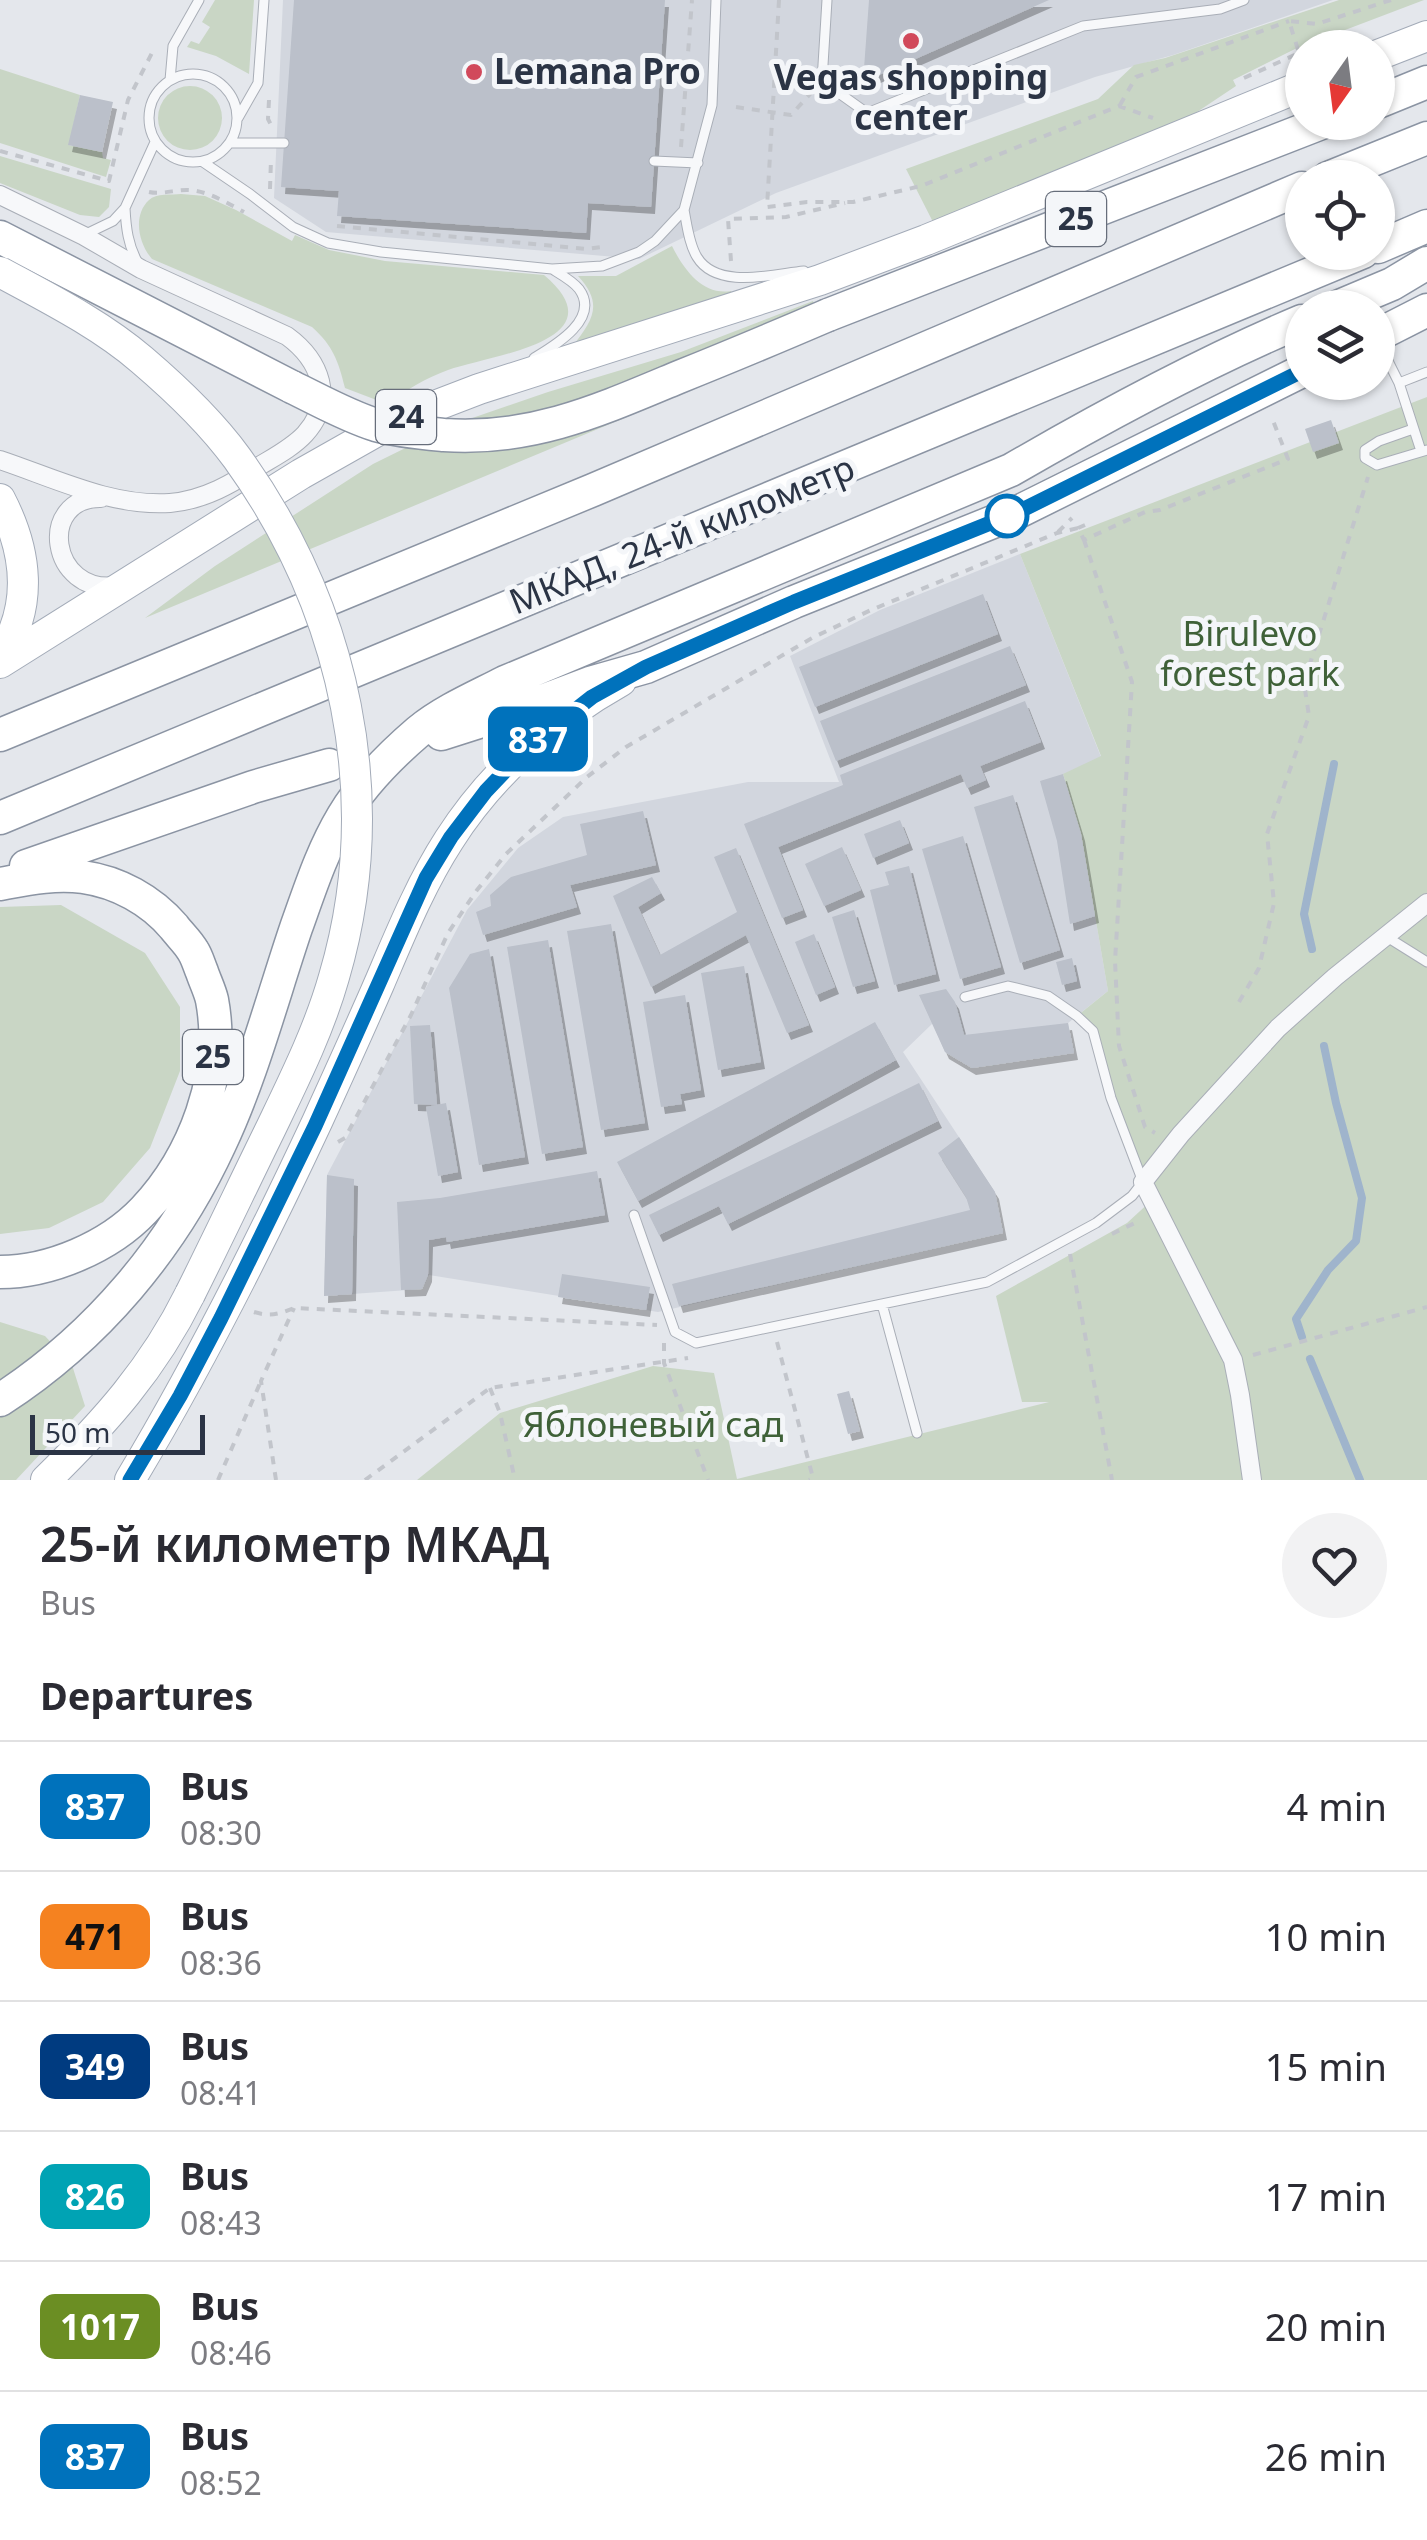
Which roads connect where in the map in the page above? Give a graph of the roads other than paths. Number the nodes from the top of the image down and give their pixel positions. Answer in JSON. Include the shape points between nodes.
{"nodes":[{"id":1,"x":199,"y":0,"type":"edge"},
{"id":2,"x":264,"y":0,"type":"edge"},
{"id":3,"x":716,"y":0,"type":"edge"},
{"id":4,"x":827,"y":0,"type":"edge"},
{"id":5,"x":1244,"y":0,"type":"edge"},
{"id":6,"x":1427,"y":36,"type":"edge"},
{"id":7,"x":1395,"y":48,"type":"edge"},
{"id":8,"x":170,"y":80,"type":"junction"},
{"id":9,"x":1427,"y":82,"type":"edge"},
{"id":10,"x":1285,"y":93,"type":"edge"},
{"id":11,"x":1395,"y":95,"type":"edge"},
{"id":12,"x":238,"y":118,"type":"junction"},
{"id":13,"x":1285,"y":137,"type":"edge"},
{"id":14,"x":1427,"y":138,"type":"edge"},
{"id":15,"x":155,"y":142,"type":"junction"},
{"id":16,"x":230,"y":143,"type":"junction"},
{"id":17,"x":284,"y":143,"type":"dead end"},
{"id":18,"x":1373,"y":160,"type":"edge"},
{"id":19,"x":654,"y":161,"type":"dead end"},
{"id":20,"x":203,"y":162,"type":"junction"},
{"id":21,"x":698,"y":162,"type":"junction"},
{"id":22,"x":0,"y":195,"type":"edge"},
{"id":23,"x":1285,"y":195,"type":"edge"},
{"id":24,"x":125,"y":208,"type":"junction"},
{"id":25,"x":684,"y":210,"type":"junction"},
{"id":26,"x":1427,"y":226,"type":"edge"},
{"id":27,"x":84,"y":236,"type":"junction"},
{"id":28,"x":0,"y":237,"type":"edge"},
{"id":29,"x":1395,"y":240,"type":"edge"},
{"id":30,"x":1427,"y":262,"type":"edge"},
{"id":31,"x":856,"y":266,"type":"junction"},
{"id":32,"x":552,"y":268,"type":"junction"},
{"id":33,"x":141,"y":269,"type":"junction"},
{"id":34,"x":1321,"y":270,"type":"edge"},
{"id":35,"x":0,"y":272,"type":"edge"},
{"id":36,"x":1378,"y":290,"type":"edge"},
{"id":37,"x":1427,"y":310,"type":"edge"},
{"id":38,"x":1285,"y":328,"type":"edge"},
{"id":39,"x":1395,"y":328,"type":"edge"},
{"id":40,"x":1427,"y":372,"type":"edge"},
{"id":41,"x":1395,"y":373,"type":"edge"},
{"id":42,"x":1285,"y":379,"type":"edge"},
{"id":43,"x":1400,"y":383,"type":"junction"},
{"id":44,"x":479,"y":390,"type":"junction"},
{"id":45,"x":1413,"y":430,"type":"junction"},
{"id":46,"x":1424,"y":451,"type":"edge"},
{"id":47,"x":0,"y":460,"type":"edge"},
{"id":48,"x":117,"y":498,"type":"junction"},
{"id":49,"x":0,"y":499,"type":"edge"},
{"id":50,"x":127,"y":583,"type":"junction"},
{"id":51,"x":0,"y":660,"type":"edge"},
{"id":52,"x":646,"y":667,"type":"junction"},
{"id":53,"x":442,"y":734,"type":"dead end"},
{"id":54,"x":0,"y":735,"type":"edge"},
{"id":55,"x":329,"y":765,"type":"dead end"},
{"id":56,"x":0,"y":818,"type":"edge"},
{"id":57,"x":0,"y":882,"type":"edge"},
{"id":58,"x":1427,"y":903,"type":"edge"},
{"id":59,"x":1384,"y":935,"type":"junction"},
{"id":60,"x":1427,"y":962,"type":"edge"},
{"id":61,"x":965,"y":997,"type":"dead end"},
{"id":62,"x":1143,"y":1182,"type":"junction"},
{"id":63,"x":634,"y":1215,"type":"dead end"},
{"id":64,"x":0,"y":1272,"type":"edge"},
{"id":65,"x":882,"y":1304,"type":"junction"},
{"id":66,"x":0,"y":1400,"type":"edge"},
{"id":67,"x":917,"y":1433,"type":"dead end"},
{"id":68,"x":46,"y":1480,"type":"edge"},
{"id":69,"x":130,"y":1480,"type":"edge"},
{"id":70,"x":1252,"y":1480,"type":"edge"}],
"edges":[{"from":1,"to":8,"type":"lane","via":[[174,46]]},
{"from":2,"to":12,"type":"lane","via":[[258,83]]},
{"from":3,"to":21,"type":"lane","via":[[712,104]]},
{"from":4,"to":5,"type":"lane","via":[[822,81],[867,113],[1083,26],[1220,9]]},
{"from":6,"to":7,"type":"main road"},
{"from":8,"to":12,"type":"lane","via":[[209,77],[230,93]]},
{"from":8,"to":15,"type":"lane","via":[[150,108]]},
{"from":9,"to":11,"type":"highway"},
{"from":10,"to":31,"type":"main road","number":"24"},
{"from":12,"to":16,"type":"lane"},
{"from":13,"to":28,"type":"highway","number":"25","bridge":true,"via":[[600,410],[522,432],[474,437],[378,425],[339,410]]},
{"from":14,"to":18,"type":"highway"},
{"from":15,"to":20,"type":"lane","via":[[176,160]]},
{"from":15,"to":24,"type":"lane"},
{"from":16,"to":17,"type":"lane"},
{"from":16,"to":20,"type":"lane"},
{"from":19,"to":21,"type":"lane"},
{"from":20,"to":32,"type":"lane","via":[[293,227],[328,243]]},
{"from":21,"to":25,"type":"lane"},
{"from":22,"to":27,"type":"street"},
{"from":23,"to":54,"type":"highway"},
{"from":24,"to":27,"type":"lane"},
{"from":24,"to":33,"type":"lane","via":[[130,249]]},
{"from":25,"to":31,"type":"lane","via":[[698,259],[716,274]]},
{"from":25,"to":32,"type":"lane","via":[[639,252],[602,266]]},
{"from":26,"to":29,"type":"highway"},
{"from":27,"to":33,"type":"street"},
{"from":30,"to":36,"type":"highway"},
{"from":31,"to":44,"type":"main road","number":"24"},
{"from":32,"to":44,"type":"lane","via":[[579,289],[579,322],[553,347]]},
{"from":33,"to":48,"type":"street","via":[[300,345],[318,372],[321,404],[299,440],[216,492],[172,503]]},
{"from":34,"to":56,"type":"highway","name":"МКАД, 24-й километр"},
{"from":35,"to":68,"type":"main road","bridge":true,"via":[[138,357],[236,456],[287,536],[320,609],[351,728],[356,793],[348,916],[335,976],[299,1070],[174,1328],[109,1416]]},
{"from":37,"to":39,"type":"highway"},
{"from":38,"to":66,"type":"highway","via":[[1012,470],[571,654],[457,706],[421,730],[380,766],[324,851],[242,1088],[190,1202],[149,1264],[93,1327]]},
{"from":40,"to":43,"type":"lane"},
{"from":41,"to":43,"type":"lane"},
{"from":42,"to":52,"type":"highway","via":[[1020,511]]},
{"from":43,"to":45,"type":"lane"},
{"from":44,"to":50,"type":"main road","number":"24","via":[[393,422]]},
{"from":45,"to":46,"type":"lane"},
{"from":45,"to":46,"type":"lane","via":[[1379,441],[1365,450],[1365,458],[1377,465]]},
{"from":47,"to":48,"type":"street"},
{"from":48,"to":50,"type":"street","via":[[81,500],[64,518],[59,542],[66,566],[85,582]]},
{"from":49,"to":51,"type":"main road","via":[[21,550],[23,582],[21,610]]},
{"from":50,"to":51,"type":"main road","number":"24"},
{"from":52,"to":53,"type":"highway"},
{"from":52,"to":69,"type":"main road","via":[[592,697],[527,748],[451,837],[221,1318]]},
{"from":55,"to":57,"type":"highway","via":[[26,866]]},
{"from":57,"to":64,"type":"highway","number":"25","via":[[82,877],[123,887],[163,914],[193,951],[212,999],[215,1039],[199,1122],[176,1171],[142,1212],[106,1240],[62,1260]]},
{"from":58,"to":59,"type":"street"},
{"from":59,"to":60,"type":"lane"},
{"from":59,"to":62,"type":"street","via":[[1278,1028]]},
{"from":61,"to":62,"type":"lane","via":[[1008,986],[1048,996],[1093,1031]]},
{"from":62,"to":65,"type":"lane","via":[[1096,1223],[988,1282]]},
{"from":62,"to":70,"type":"street","via":[[1233,1360]]},
{"from":63,"to":65,"type":"lane","via":[[675,1332],[696,1343]]},
{"from":65,"to":67,"type":"lane"}]}
